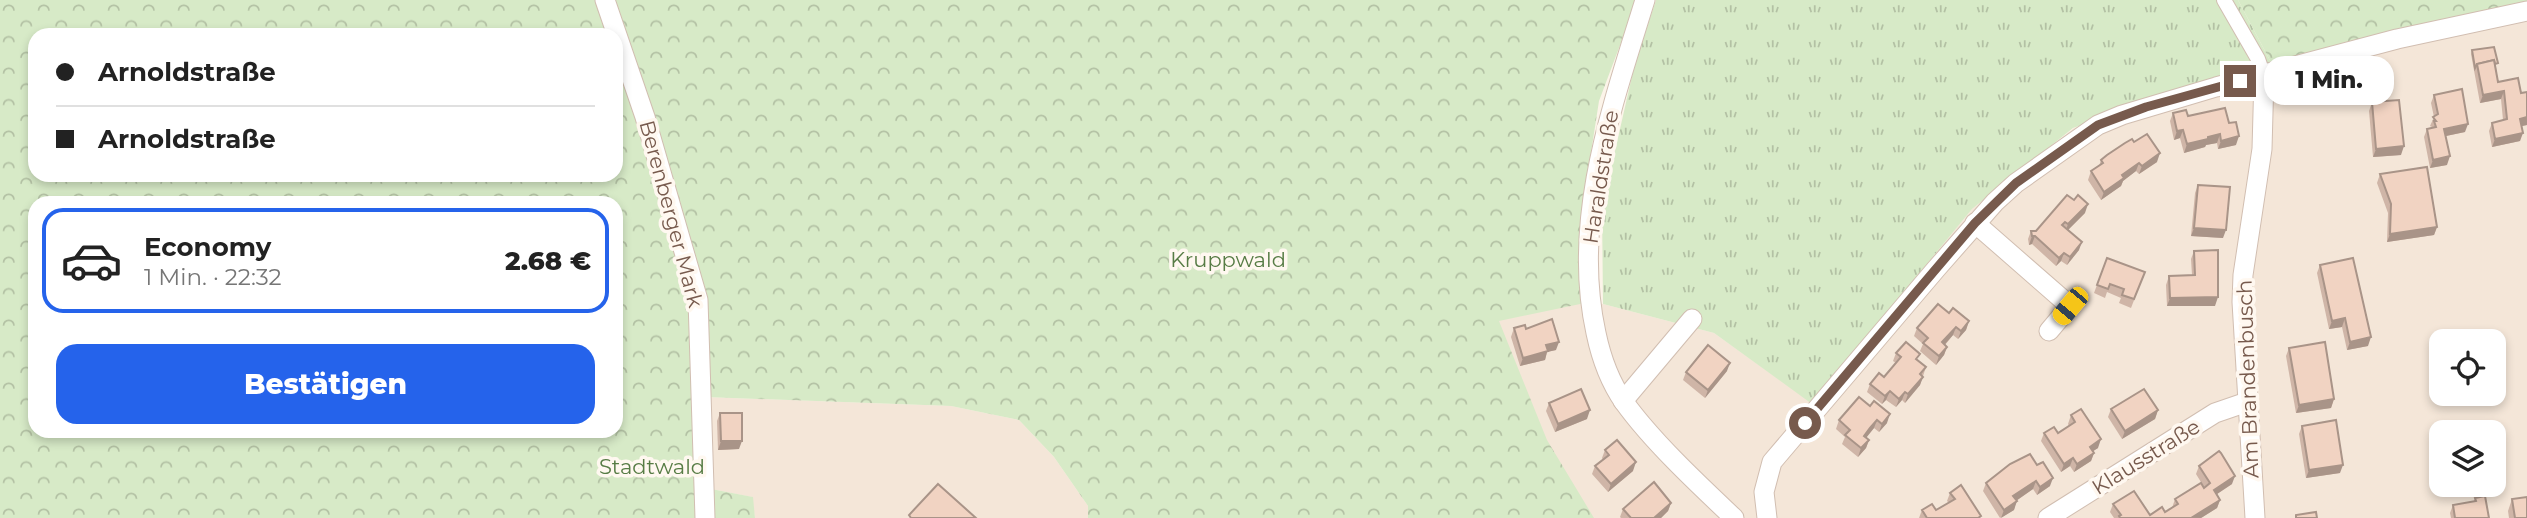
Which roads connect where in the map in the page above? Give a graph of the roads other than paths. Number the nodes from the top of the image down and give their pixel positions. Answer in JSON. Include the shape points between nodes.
{"nodes":[{"id":1,"x":605,"y":0,"type":"edge"},
{"id":2,"x":1646,"y":0,"type":"edge"},
{"id":3,"x":2224,"y":0,"type":"edge"},
{"id":4,"x":2527,"y":11,"type":"edge"},
{"id":5,"x":615,"y":28,"type":"edge"},
{"id":6,"x":623,"y":53,"type":"edge"},
{"id":7,"x":2264,"y":76,"type":"junction"},
{"id":8,"x":1975,"y":223,"type":"junction"},
{"id":9,"x":1692,"y":319,"type":"dead end"},
{"id":10,"x":2049,"y":331,"type":"dead end"},
{"id":11,"x":1623,"y":401,"type":"junction"},
{"id":12,"x":2247,"y":402,"type":"junction"},
{"id":13,"x":705,"y":518,"type":"edge"},
{"id":14,"x":1734,"y":518,"type":"edge"},
{"id":15,"x":1767,"y":518,"type":"edge"},
{"id":16,"x":2048,"y":518,"type":"edge"},
{"id":17,"x":2255,"y":518,"type":"edge"}],
"edges":[{"from":1,"to":5,"type":"street","name":"Berenberger Mark"},
{"from":2,"to":11,"type":"street","name":"Haraldstraße","via":[[1602,148],[1588,257],[1590,307],[1600,351]]},
{"from":3,"to":7,"type":"street","name":"Am Brandenbusch"},
{"from":4,"to":7,"type":"street","via":[[2397,39]]},
{"from":6,"to":13,"type":"street","name":"Berenberger Mark","via":[[698,300]]},
{"from":7,"to":8,"type":"street","via":[[2146,107],[2098,125],[2016,183]]},
{"from":7,"to":12,"type":"street","name":"Am Brandenbusch","via":[[2262,149],[2243,275]]},
{"from":8,"to":10,"type":"street","via":[[2070,306]]},
{"from":8,"to":15,"type":"street","via":[[1772,462],[1764,492]]},
{"from":9,"to":11,"type":"street"},
{"from":11,"to":14,"type":"street","name":"Haraldstraße"},
{"from":12,"to":16,"type":"street","name":"Klausstraße","via":[[2216,413]]},
{"from":12,"to":17,"type":"street","name":"Am Brandenbusch"}]}
